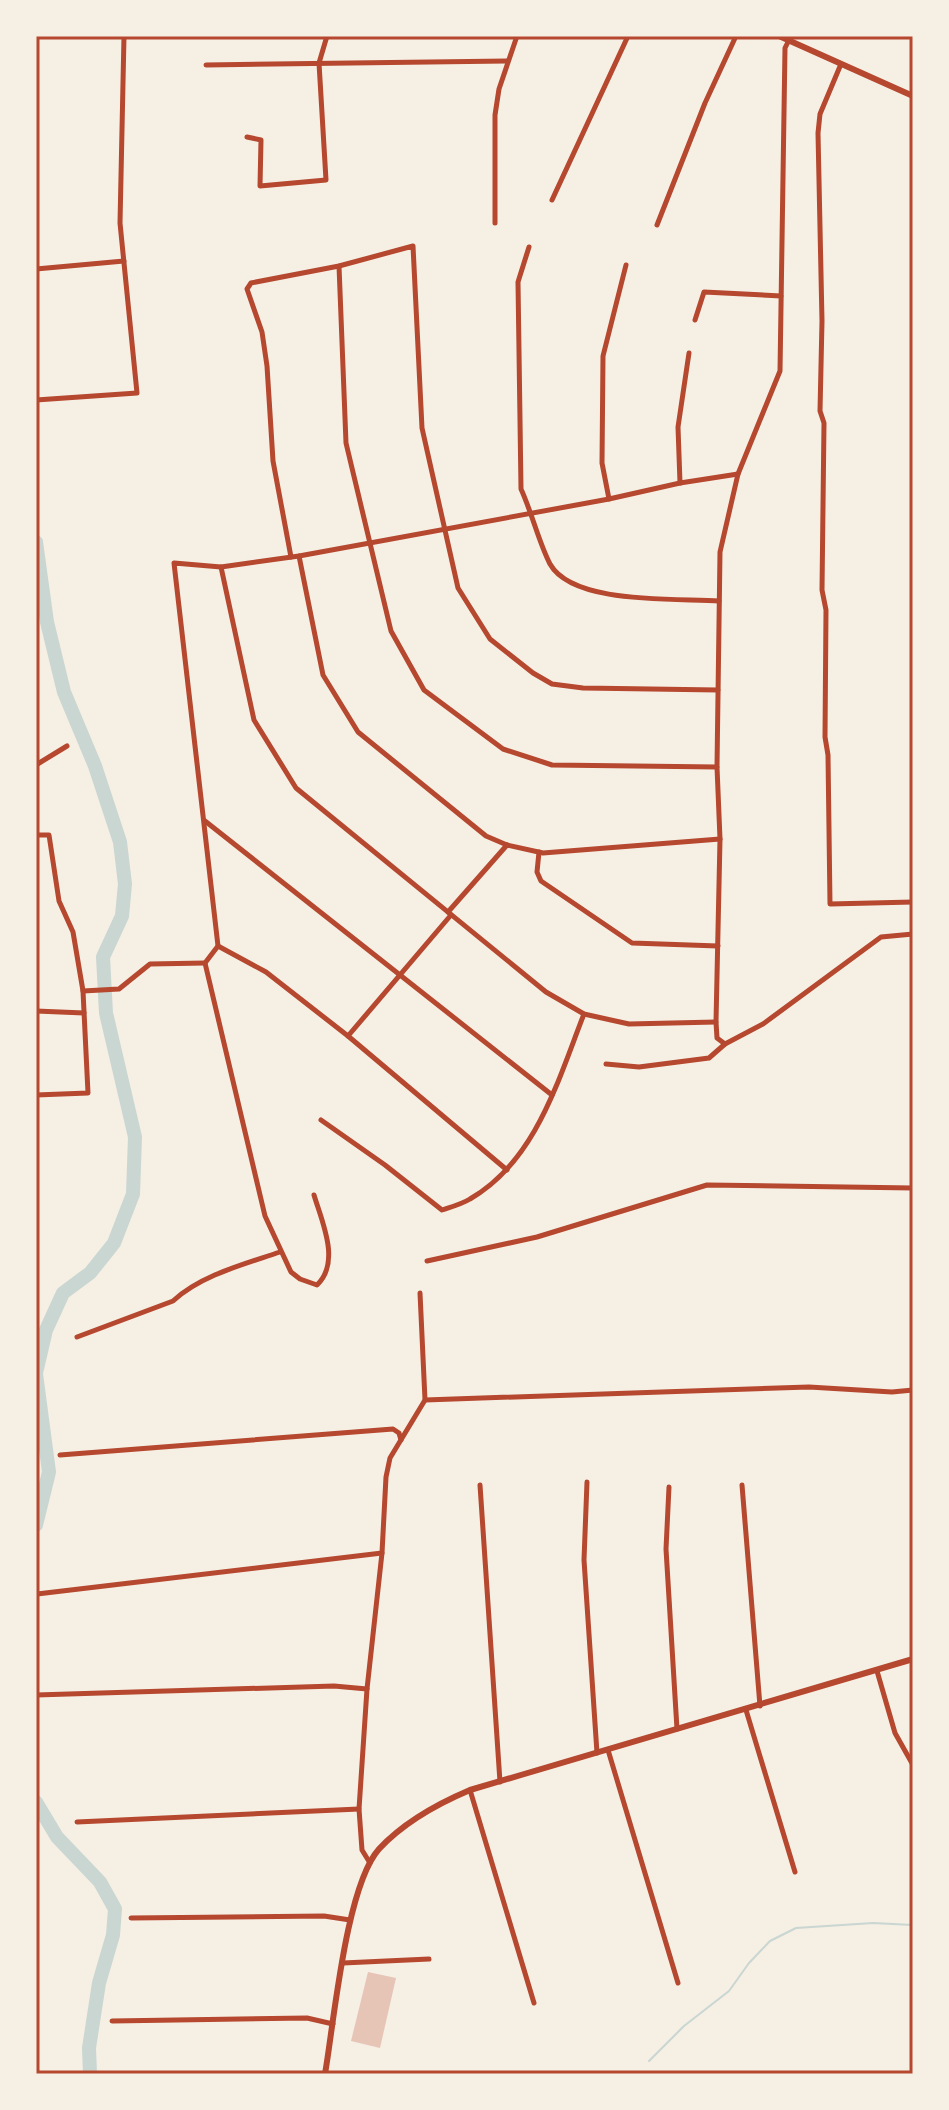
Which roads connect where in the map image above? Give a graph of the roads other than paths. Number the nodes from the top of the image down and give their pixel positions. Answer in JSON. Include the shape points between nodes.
{"nodes":[{"id":1,"x":124,"y":36,"type":"edge"},
{"id":2,"x":327,"y":36,"type":"edge"},
{"id":3,"x":517,"y":36,"type":"edge"},
{"id":4,"x":628,"y":36,"type":"edge"},
{"id":5,"x":736,"y":36,"type":"edge"},
{"id":6,"x":779,"y":36,"type":"edge"},
{"id":7,"x":789,"y":40,"type":"junction"},
{"id":8,"x":507,"y":61,"type":"junction"},
{"id":9,"x":319,"y":63,"type":"junction"},
{"id":10,"x":841,"y":64,"type":"junction"},
{"id":11,"x":206,"y":65,"type":"dead end"},
{"id":12,"x":913,"y":96,"type":"edge"},
{"id":13,"x":247,"y":137,"type":"dead end"},
{"id":14,"x":552,"y":200,"type":"dead end"},
{"id":15,"x":495,"y":223,"type":"dead end"},
{"id":16,"x":657,"y":225,"type":"dead end"},
{"id":17,"x":529,"y":247,"type":"dead end"},
{"id":18,"x":124,"y":261,"type":"junction"},
{"id":19,"x":626,"y":265,"type":"dead end"},
{"id":20,"x":339,"y":266,"type":"junction"},
{"id":21,"x":36,"y":269,"type":"edge"},
{"id":22,"x":781,"y":296,"type":"junction"},
{"id":23,"x":695,"y":320,"type":"dead end"},
{"id":24,"x":689,"y":353,"type":"dead end"},
{"id":25,"x":36,"y":400,"type":"edge"},
{"id":26,"x":738,"y":474,"type":"junction"},
{"id":27,"x":680,"y":483,"type":"junction"},
{"id":28,"x":609,"y":499,"type":"junction"},
{"id":29,"x":532,"y":512,"type":"junction"},
{"id":30,"x":444,"y":529,"type":"junction"},
{"id":31,"x":370,"y":543,"type":"junction"},
{"id":32,"x":299,"y":556,"type":"junction"},
{"id":33,"x":291,"y":557,"type":"junction"},
{"id":34,"x":221,"y":567,"type":"junction"},
{"id":35,"x":719,"y":601,"type":"junction"},
{"id":36,"x":718,"y":690,"type":"junction"},
{"id":37,"x":67,"y":746,"type":"dead end"},
{"id":38,"x":36,"y":765,"type":"edge"},
{"id":39,"x":717,"y":767,"type":"junction"},
{"id":40,"x":205,"y":821,"type":"junction"},
{"id":41,"x":36,"y":835,"type":"edge"},
{"id":42,"x":720,"y":839,"type":"junction"},
{"id":43,"x":507,"y":845,"type":"junction"},
{"id":44,"x":539,"y":852,"type":"junction"},
{"id":45,"x":913,"y":902,"type":"edge"},
{"id":46,"x":450,"y":914,"type":"junction"},
{"id":47,"x":913,"y":934,"type":"edge"},
{"id":48,"x":218,"y":946,"type":"junction"},
{"id":49,"x":718,"y":946,"type":"junction"},
{"id":50,"x":205,"y":963,"type":"junction"},
{"id":51,"x":401,"y":975,"type":"junction"},
{"id":52,"x":83,"y":991,"type":"junction"},
{"id":53,"x":36,"y":1011,"type":"edge"},
{"id":54,"x":84,"y":1013,"type":"junction"},
{"id":55,"x":584,"y":1014,"type":"junction"},
{"id":56,"x":716,"y":1022,"type":"junction"},
{"id":57,"x":348,"y":1036,"type":"junction"},
{"id":58,"x":725,"y":1044,"type":"junction"},
{"id":59,"x":606,"y":1064,"type":"dead end"},
{"id":60,"x":36,"y":1095,"type":"edge"},
{"id":61,"x":552,"y":1095,"type":"junction"},
{"id":62,"x":321,"y":1120,"type":"dead end"},
{"id":63,"x":507,"y":1170,"type":"junction"},
{"id":64,"x":913,"y":1188,"type":"edge"},
{"id":65,"x":314,"y":1195,"type":"dead end"},
{"id":66,"x":280,"y":1252,"type":"junction"},
{"id":67,"x":427,"y":1261,"type":"dead end"},
{"id":68,"x":420,"y":1293,"type":"dead end"},
{"id":69,"x":77,"y":1337,"type":"dead end"},
{"id":70,"x":913,"y":1390,"type":"edge"},
{"id":71,"x":425,"y":1400,"type":"junction"},
{"id":72,"x":401,"y":1440,"type":"junction"},
{"id":73,"x":60,"y":1455,"type":"dead end"},
{"id":74,"x":587,"y":1482,"type":"dead end"},
{"id":75,"x":480,"y":1485,"type":"dead end"},
{"id":76,"x":742,"y":1485,"type":"dead end"},
{"id":77,"x":669,"y":1487,"type":"dead end"},
{"id":78,"x":382,"y":1553,"type":"junction"},
{"id":79,"x":37,"y":1594,"type":"edge"},
{"id":80,"x":913,"y":1659,"type":"edge"},
{"id":81,"x":877,"y":1671,"type":"junction"},
{"id":82,"x":367,"y":1689,"type":"junction"},
{"id":83,"x":36,"y":1695,"type":"edge"},
{"id":84,"x":760,"y":1706,"type":"junction"},
{"id":85,"x":746,"y":1710,"type":"junction"},
{"id":86,"x":677,"y":1730,"type":"junction"},
{"id":87,"x":608,"y":1750,"type":"junction"},
{"id":88,"x":597,"y":1754,"type":"junction"},
{"id":89,"x":913,"y":1765,"type":"edge"},
{"id":90,"x":500,"y":1782,"type":"junction"},
{"id":91,"x":470,"y":1790,"type":"junction"},
{"id":92,"x":359,"y":1809,"type":"junction"},
{"id":93,"x":77,"y":1822,"type":"dead end"},
{"id":94,"x":370,"y":1863,"type":"junction"},
{"id":95,"x":795,"y":1872,"type":"dead end"},
{"id":96,"x":131,"y":1918,"type":"dead end"},
{"id":97,"x":350,"y":1920,"type":"junction"},
{"id":98,"x":429,"y":1959,"type":"dead end"},
{"id":99,"x":343,"y":1963,"type":"junction"},
{"id":100,"x":678,"y":1983,"type":"dead end"},
{"id":101,"x":534,"y":2003,"type":"dead end"},
{"id":102,"x":112,"y":2021,"type":"dead end"},
{"id":103,"x":333,"y":2024,"type":"junction"},
{"id":104,"x":325,"y":2074,"type":"edge"}],
"edges":[{"from":1,"to":18,"type":"street"},
{"from":2,"to":9,"type":"street"},
{"from":3,"to":8,"type":"street"},
{"from":4,"to":14,"type":"street"},
{"from":5,"to":16,"type":"street"},
{"from":6,"to":7,"type":"street"},
{"from":7,"to":10,"type":"street"},
{"from":7,"to":22,"type":"street"},
{"from":8,"to":9,"type":"street"},
{"from":8,"to":15,"type":"street","via":[[495,115]]},
{"from":9,"to":11,"type":"street"},
{"from":9,"to":13,"type":"street","via":[[326,180],[260,186],[261,140]]},
{"from":10,"to":12,"type":"street"},
{"from":10,"to":45,"type":"street","via":[[820,114],[818,133],[830,904]]},
{"from":17,"to":29,"type":"street","via":[[518,282],[521,489]]},
{"from":18,"to":21,"type":"street"},
{"from":18,"to":25,"type":"street","via":[[137,393]]},
{"from":19,"to":28,"type":"street","via":[[603,356],[602,463]]},
{"from":20,"to":30,"type":"street","via":[[413,246],[422,428]]},
{"from":20,"to":31,"type":"street","via":[[346,443]]},
{"from":20,"to":33,"type":"street","via":[[251,283],[247,289],[262,332],[273,461]]},
{"from":22,"to":23,"type":"street","via":[[704,292]]},
{"from":22,"to":26,"type":"street","via":[[780,371]]},
{"from":24,"to":27,"type":"street","via":[[678,427]]},
{"from":26,"to":27,"type":"street"},
{"from":26,"to":35,"type":"street","via":[[720,552]]},
{"from":27,"to":28,"type":"street"},
{"from":28,"to":29,"type":"street"},
{"from":29,"to":30,"type":"street"},
{"from":29,"to":35,"type":"street","via":[[551,566],[576,587],[603,594]]},
{"from":30,"to":31,"type":"street"},
{"from":30,"to":36,"type":"street","via":[[464,598],[490,639],[533,673],[552,684],[583,688]]},
{"from":31,"to":32,"type":"street"},
{"from":31,"to":39,"type":"street","via":[[391,631],[424,690],[503,749],[552,765]]},
{"from":32,"to":33,"type":"street"},
{"from":32,"to":43,"type":"street","via":[[323,675],[358,732],[486,836]]},
{"from":33,"to":34,"type":"street"},
{"from":34,"to":40,"type":"street","via":[[174,563]]},
{"from":34,"to":46,"type":"street","via":[[254,720],[296,788]]},
{"from":35,"to":36,"type":"street"},
{"from":36,"to":39,"type":"street"},
{"from":37,"to":38,"type":"street"},
{"from":39,"to":42,"type":"street"},
{"from":40,"to":48,"type":"street"},
{"from":40,"to":51,"type":"street"},
{"from":41,"to":52,"type":"street","via":[[49,835],[59,901],[73,932]]},
{"from":42,"to":44,"type":"street"},
{"from":42,"to":49,"type":"street"},
{"from":43,"to":44,"type":"street"},
{"from":43,"to":46,"type":"street"},
{"from":44,"to":49,"type":"street","via":[[541,881],[632,943]]},
{"from":46,"to":51,"type":"street"},
{"from":46,"to":55,"type":"street","via":[[546,992]]},
{"from":47,"to":58,"type":"street","via":[[881,937],[763,1024]]},
{"from":48,"to":50,"type":"street"},
{"from":48,"to":57,"type":"street","via":[[266,972]]},
{"from":49,"to":56,"type":"street"},
{"from":50,"to":52,"type":"street","via":[[150,964],[119,989]]},
{"from":50,"to":66,"type":"street","via":[[265,1216]]},
{"from":51,"to":57,"type":"street"},
{"from":51,"to":61,"type":"street"},
{"from":52,"to":54,"type":"street"},
{"from":53,"to":54,"type":"street"},
{"from":54,"to":60,"type":"street","via":[[88,1093]]},
{"from":55,"to":56,"type":"street","via":[[629,1024]]},
{"from":55,"to":61,"type":"street"},
{"from":56,"to":58,"type":"street","via":[[717,1038]]},
{"from":57,"to":63,"type":"street"},
{"from":58,"to":59,"type":"street","via":[[709,1058],[674,1064]]},
{"from":61,"to":63,"type":"street","via":[[525,1148]]},
{"from":62,"to":63,"type":"street","via":[[442,1210],[470,1199]]},
{"from":64,"to":67,"type":"street","via":[[707,1185],[542,1235]]},
{"from":65,"to":66,"type":"street","via":[[330,1251],[323,1280],[317,1285],[300,1279]]},
{"from":66,"to":69,"type":"street"},
{"from":68,"to":71,"type":"street"},
{"from":70,"to":71,"type":"street","via":[[809,1387]]},
{"from":71,"to":72,"type":"street"},
{"from":72,"to":73,"type":"street","via":[[393,1429]]},
{"from":72,"to":78,"type":"street","via":[[386,1477]]},
{"from":74,"to":88,"type":"street","via":[[584,1560]]},
{"from":75,"to":90,"type":"street"},
{"from":76,"to":84,"type":"street"},
{"from":77,"to":86,"type":"street","via":[[666,1549]]},
{"from":78,"to":79,"type":"street"},
{"from":78,"to":82,"type":"street"},
{"from":80,"to":81,"type":"street"},
{"from":81,"to":84,"type":"street"},
{"from":81,"to":89,"type":"street","via":[[895,1733]]},
{"from":82,"to":83,"type":"street"},
{"from":82,"to":92,"type":"street"},
{"from":84,"to":85,"type":"street"},
{"from":85,"to":86,"type":"street"},
{"from":85,"to":95,"type":"street"},
{"from":86,"to":87,"type":"street"},
{"from":87,"to":88,"type":"street"},
{"from":87,"to":100,"type":"street"},
{"from":88,"to":90,"type":"street"},
{"from":90,"to":91,"type":"street"},
{"from":91,"to":94,"type":"street","via":[[435,1805],[378,1850]]},
{"from":91,"to":101,"type":"street"},
{"from":92,"to":93,"type":"street"},
{"from":92,"to":94,"type":"street","via":[[362,1850]]},
{"from":94,"to":97,"type":"street"},
{"from":96,"to":97,"type":"street"},
{"from":97,"to":99,"type":"street"},
{"from":98,"to":99,"type":"street"},
{"from":99,"to":103,"type":"street"},
{"from":102,"to":103,"type":"street","via":[[307,2018]]},
{"from":103,"to":104,"type":"street"}]}
